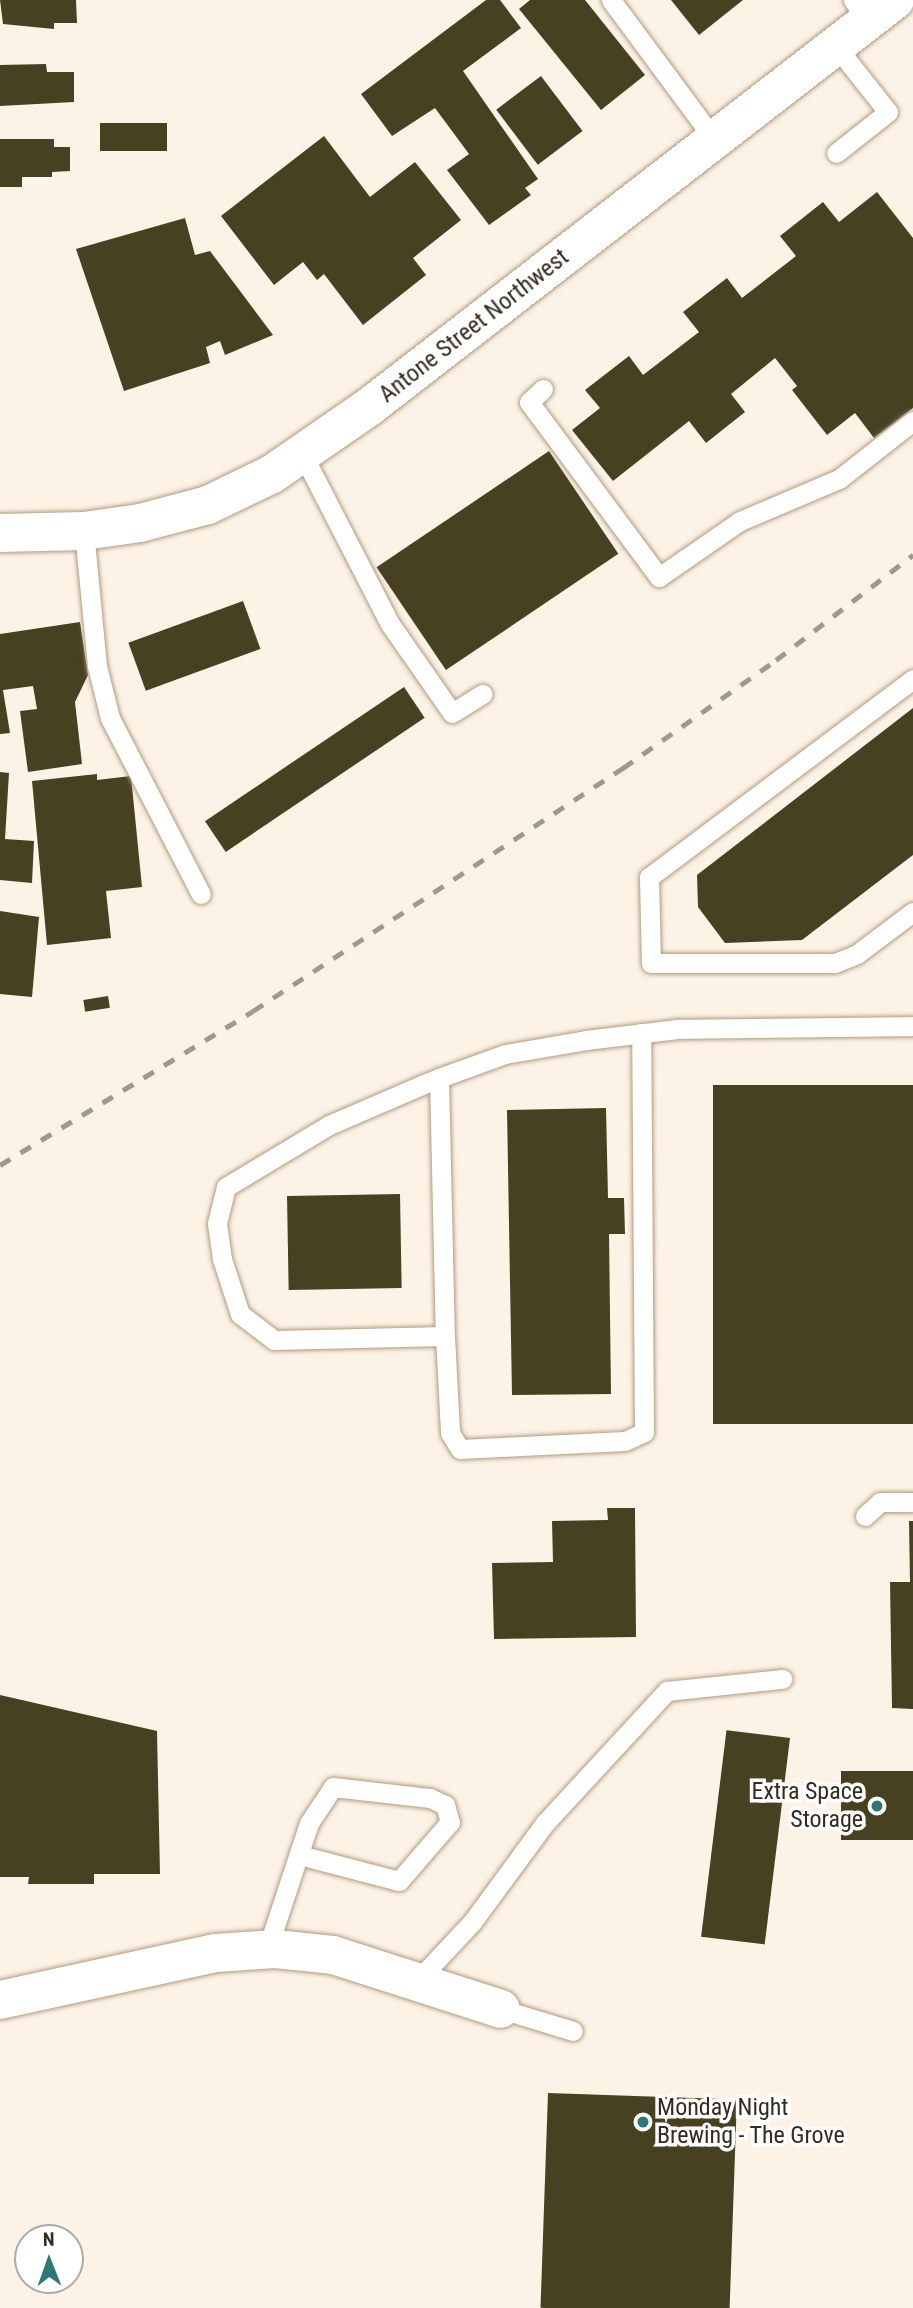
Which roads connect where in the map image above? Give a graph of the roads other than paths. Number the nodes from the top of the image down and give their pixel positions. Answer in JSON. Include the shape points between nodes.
{"nodes":[{"id":1,"x":611,"y":0,"type":"edge"},
{"id":2,"x":872,"y":7,"type":"edge"},
{"id":3,"x":835,"y":46,"type":"junction"},
{"id":4,"x":714,"y":139,"type":"junction"},
{"id":5,"x":836,"y":153,"type":"dead end"},
{"id":6,"x":544,"y":389,"type":"dead end"},
{"id":7,"x":913,"y":421,"type":"edge"},
{"id":8,"x":302,"y":453,"type":"junction"},
{"id":9,"x":84,"y":531,"type":"junction"},
{"id":10,"x":0,"y":533,"type":"edge"},
{"id":11,"x":913,"y":680,"type":"edge"},
{"id":12,"x":483,"y":694,"type":"dead end"},
{"id":13,"x":201,"y":894,"type":"dead end"},
{"id":14,"x":913,"y":912,"type":"edge"},
{"id":15,"x":913,"y":1026,"type":"edge"},
{"id":16,"x":641,"y":1033,"type":"junction"},
{"id":17,"x":439,"y":1078,"type":"junction"},
{"id":18,"x":445,"y":1336,"type":"junction"},
{"id":19,"x":913,"y":1502,"type":"edge"},
{"id":20,"x":865,"y":1516,"type":"dead end"},
{"id":21,"x":782,"y":1679,"type":"dead end"},
{"id":22,"x":299,"y":1855,"type":"junction"},
{"id":23,"x":267,"y":1950,"type":"junction"},
{"id":24,"x":416,"y":1982,"type":"junction"},
{"id":25,"x":0,"y":2000,"type":"edge"},
{"id":26,"x":502,"y":2009,"type":"joint"},
{"id":27,"x":573,"y":2031,"type":"dead end"}],
"edges":[{"from":1,"to":4,"type":"lane"},
{"from":2,"to":3,"type":"street","name":"Antone Street Northwest"},
{"from":3,"to":4,"type":"street","name":"Antone Street Northwest"},
{"from":3,"to":5,"type":"lane","via":[[888,112]]},
{"from":4,"to":8,"type":"street","name":"Antone Street Northwest","via":[[369,407]]},
{"from":6,"to":7,"type":"lane","via":[[529,402],[659,577],[740,521],[839,479]]},
{"from":8,"to":9,"type":"street","name":"Antone Street Northwest","via":[[272,474],[208,505],[140,523]]},
{"from":8,"to":12,"type":"lane","via":[[390,624],[452,713]]},
{"from":9,"to":10,"type":"street","name":"Antone Street Northwest"},
{"from":9,"to":13,"type":"lane","via":[[97,666],[110,718]]},
{"from":11,"to":14,"type":"lane","via":[[649,877],[651,962],[835,963],[857,954]]},
{"from":15,"to":16,"type":"lane"},
{"from":16,"to":17,"type":"lane","via":[[505,1054]]},
{"from":16,"to":18,"type":"lane","via":[[644,1432],[625,1441],[460,1449],[450,1433]]},
{"from":17,"to":18,"type":"lane"},
{"from":17,"to":18,"type":"lane","via":[[329,1125],[257,1165],[226,1187],[217,1223],[222,1259],[240,1314],[274,1340]]},
{"from":19,"to":20,"type":"lane","via":[[880,1502]]},
{"from":21,"to":24,"type":"lane","via":[[667,1691],[545,1824],[473,1921]]},
{"from":22,"to":22,"type":"lane","via":[[309,1823],[332,1787],[430,1798],[445,1805],[450,1822],[399,1881]]},
{"from":22,"to":23,"type":"lane"},
{"from":23,"to":24,"type":"street","via":[[333,1955]]},
{"from":23,"to":25,"type":"street","via":[[216,1954]]},
{"from":24,"to":26,"type":"street"},
{"from":26,"to":27,"type":"lane"}]}
